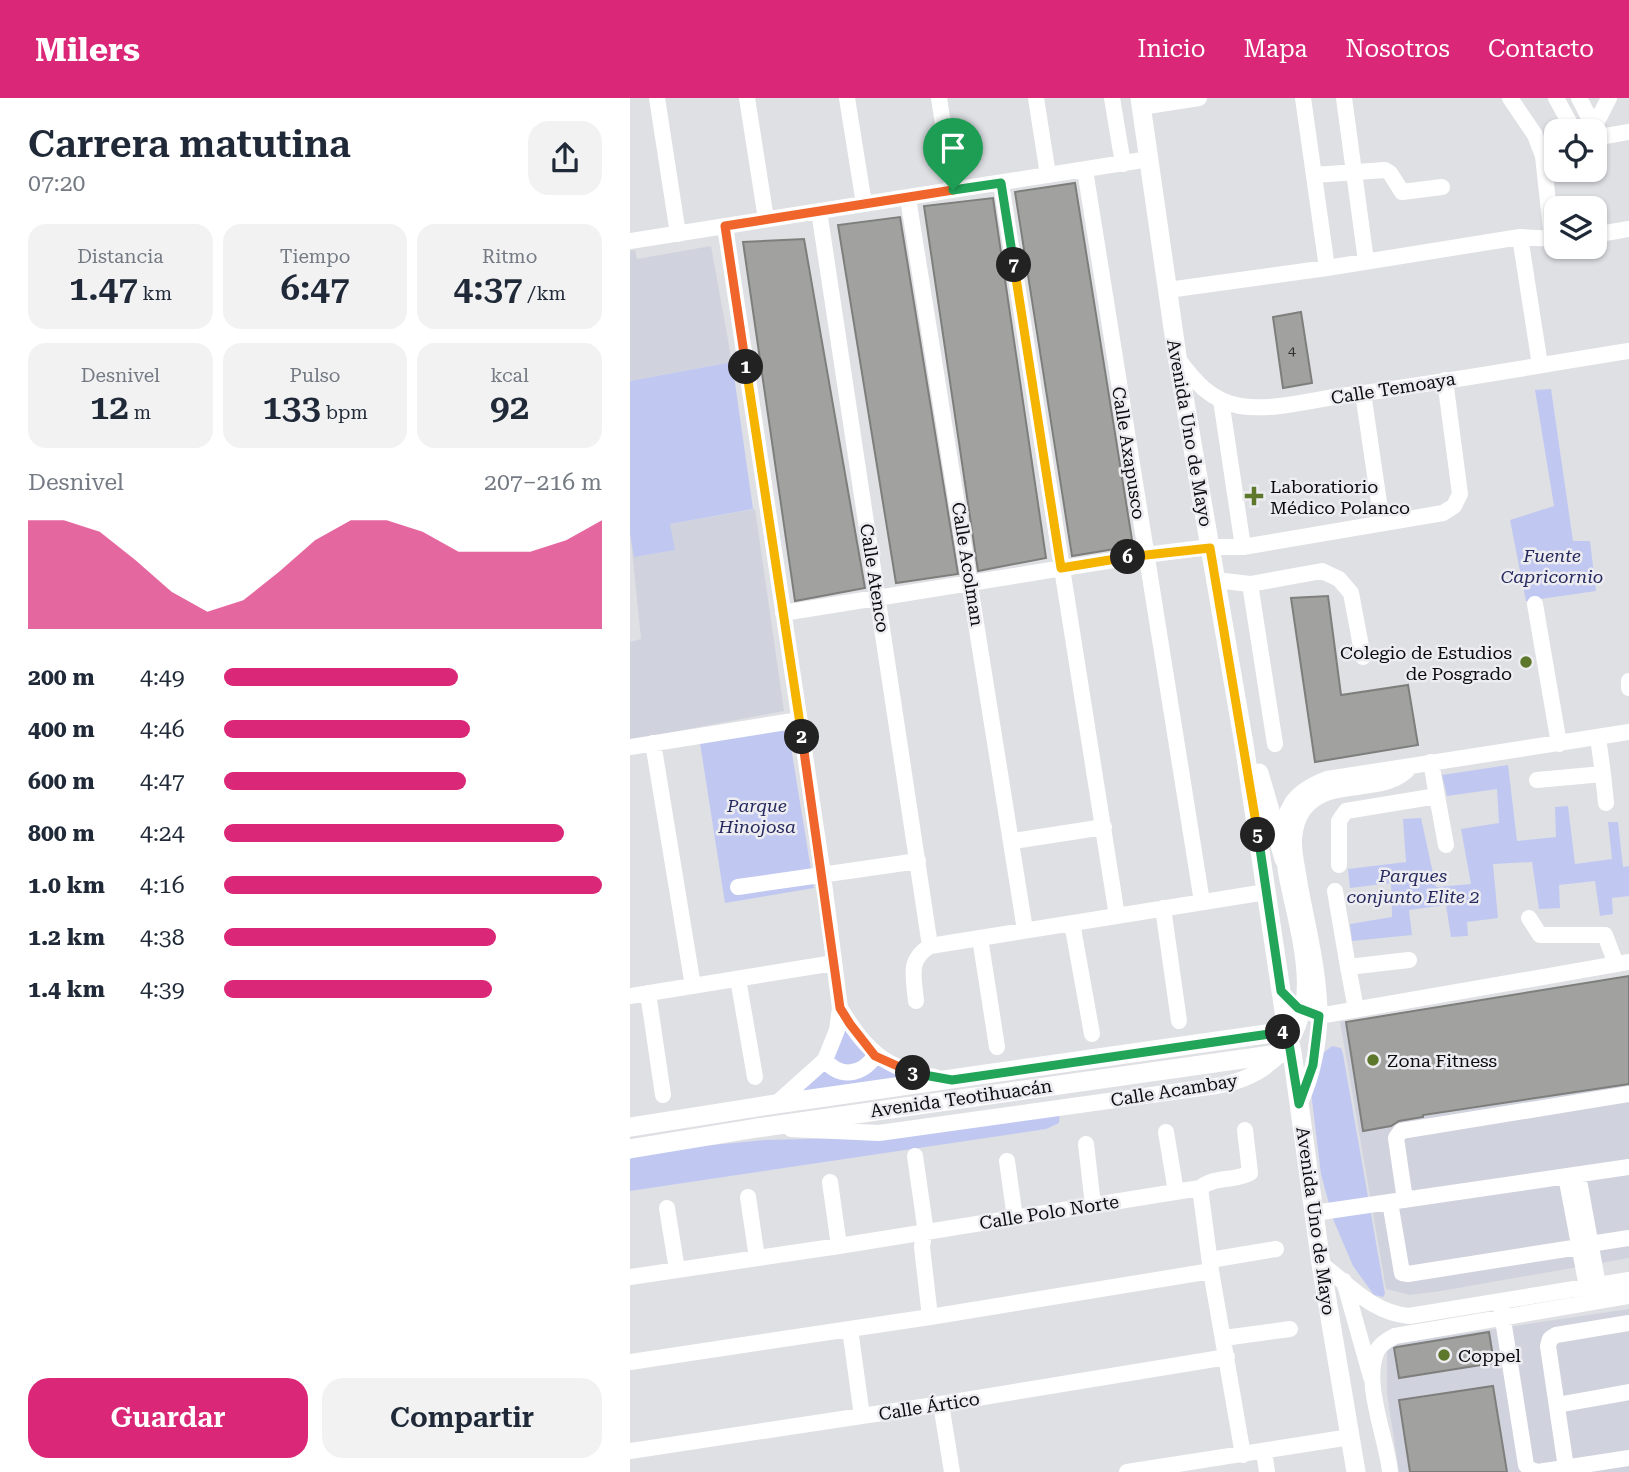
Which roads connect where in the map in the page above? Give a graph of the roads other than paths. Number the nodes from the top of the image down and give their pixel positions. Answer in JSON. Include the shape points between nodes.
{"nodes":[{"id":1,"x":657,"y":98,"type":"edge"},
{"id":2,"x":747,"y":98,"type":"edge"},
{"id":3,"x":847,"y":98,"type":"edge"},
{"id":4,"x":939,"y":98,"type":"edge"},
{"id":5,"x":1036,"y":98,"type":"edge"},
{"id":6,"x":1112,"y":98,"type":"edge"},
{"id":7,"x":1199,"y":98,"type":"edge"},
{"id":8,"x":1303,"y":98,"type":"edge"},
{"id":9,"x":1344,"y":98,"type":"edge"},
{"id":10,"x":1510,"y":98,"type":"edge"},
{"id":11,"x":1556,"y":98,"type":"edge"},
{"id":12,"x":1571,"y":98,"type":"edge"},
{"id":13,"x":1579,"y":98,"type":"edge"},
{"id":14,"x":1609,"y":98,"type":"edge"},
{"id":15,"x":1141,"y":103,"type":"edge"},
{"id":16,"x":1565,"y":114,"type":"junction"},
{"id":17,"x":1568,"y":119,"type":"edge"},
{"id":18,"x":1588,"y":119,"type":"edge"},
{"id":19,"x":1599,"y":119,"type":"edge"},
{"id":20,"x":1607,"y":132,"type":"edge"},
{"id":21,"x":1629,"y":132,"type":"edge"},
{"id":22,"x":1149,"y":159,"type":"junction"},
{"id":23,"x":1123,"y":164,"type":"junction"},
{"id":24,"x":1084,"y":170,"type":"junction"},
{"id":25,"x":1354,"y":171,"type":"junction"},
{"id":26,"x":1314,"y":174,"type":"junction"},
{"id":27,"x":1048,"y":175,"type":"junction"},
{"id":28,"x":1001,"y":183,"type":"junction"},
{"id":29,"x":1441,"y":187,"type":"dead end"},
{"id":30,"x":953,"y":190,"type":"junction"},
{"id":31,"x":1548,"y":196,"type":"edge"},
{"id":32,"x":908,"y":198,"type":"junction"},
{"id":33,"x":864,"y":204,"type":"junction"},
{"id":34,"x":819,"y":211,"type":"junction"},
{"id":35,"x":766,"y":219,"type":"junction"},
{"id":36,"x":725,"y":226,"type":"junction"},
{"id":37,"x":1629,"y":229,"type":"edge"},
{"id":38,"x":1607,"y":233,"type":"edge"},
{"id":39,"x":678,"y":234,"type":"junction"},
{"id":40,"x":1520,"y":237,"type":"junction"},
{"id":41,"x":1544,"y":238,"type":"edge"},
{"id":42,"x":630,"y":241,"type":"edge"},
{"id":43,"x":1366,"y":261,"type":"junction"},
{"id":44,"x":1327,"y":268,"type":"junction"},
{"id":45,"x":1168,"y":290,"type":"junction"},
{"id":46,"x":1629,"y":351,"type":"edge"},
{"id":47,"x":1177,"y":356,"type":"junction"},
{"id":48,"x":1540,"y":365,"type":"junction"},
{"id":49,"x":1446,"y":380,"type":"junction"},
{"id":50,"x":1363,"y":393,"type":"junction"},
{"id":51,"x":1221,"y":400,"type":"junction"},
{"id":52,"x":1382,"y":523,"type":"junction"},
{"id":53,"x":1243,"y":547,"type":"junction"},
{"id":54,"x":1210,"y":548,"type":"junction"},
{"id":55,"x":1145,"y":555,"type":"junction"},
{"id":56,"x":1061,"y":568,"type":"junction"},
{"id":57,"x":1215,"y":580,"type":"junction"},
{"id":58,"x":971,"y":583,"type":"junction"},
{"id":59,"x":1250,"y":584,"type":"junction"},
{"id":60,"x":878,"y":597,"type":"junction"},
{"id":61,"x":1535,"y":604,"type":"dead end"},
{"id":62,"x":783,"y":612,"type":"junction"},
{"id":63,"x":1363,"y":657,"type":"dead end"},
{"id":64,"x":1629,"y":681,"type":"edge"},
{"id":65,"x":1629,"y":688,"type":"edge"},
{"id":66,"x":799,"y":720,"type":"junction"},
{"id":67,"x":1241,"y":725,"type":"junction"},
{"id":68,"x":1629,"y":732,"type":"edge"},
{"id":69,"x":1598,"y":737,"type":"junction"},
{"id":70,"x":653,"y":743,"type":"junction"},
{"id":71,"x":1275,"y":744,"type":"dead end"},
{"id":72,"x":1559,"y":744,"type":"junction"},
{"id":73,"x":630,"y":747,"type":"edge"},
{"id":74,"x":1431,"y":762,"type":"junction"},
{"id":75,"x":1411,"y":765,"type":"junction"},
{"id":76,"x":1603,"y":774,"type":"junction"},
{"id":77,"x":1537,"y":780,"type":"dead end"},
{"id":78,"x":1437,"y":796,"type":"junction"},
{"id":79,"x":1606,"y":803,"type":"dead end"},
{"id":80,"x":1104,"y":827,"type":"junction"},
{"id":81,"x":1013,"y":841,"type":"junction"},
{"id":82,"x":1446,"y":845,"type":"dead end"},
{"id":83,"x":918,"y":861,"type":"junction"},
{"id":84,"x":1339,"y":865,"type":"dead end"},
{"id":85,"x":1286,"y":869,"type":"junction"},
{"id":86,"x":823,"y":875,"type":"junction"},
{"id":87,"x":738,"y":887,"type":"dead end"},
{"id":88,"x":1335,"y":891,"type":"dead end"},
{"id":89,"x":1266,"y":892,"type":"junction"},
{"id":90,"x":1202,"y":902,"type":"junction"},
{"id":91,"x":1163,"y":908,"type":"junction"},
{"id":92,"x":1118,"y":916,"type":"junction"},
{"id":93,"x":1529,"y":918,"type":"dead end"},
{"id":94,"x":1072,"y":923,"type":"junction"},
{"id":95,"x":1025,"y":930,"type":"junction"},
{"id":96,"x":980,"y":938,"type":"junction"},
{"id":97,"x":930,"y":946,"type":"junction"},
{"id":98,"x":1409,"y":960,"type":"dead end"},
{"id":99,"x":834,"y":963,"type":"junction"},
{"id":100,"x":1623,"y":963,"type":"edge"},
{"id":101,"x":1348,"y":967,"type":"junction"},
{"id":102,"x":738,"y":979,"type":"junction"},
{"id":103,"x":693,"y":986,"type":"junction"},
{"id":104,"x":1281,"y":991,"type":"junction"},
{"id":105,"x":648,"y":993,"type":"junction"},
{"id":106,"x":630,"y":996,"type":"edge"},
{"id":107,"x":916,"y":1001,"type":"dead end"},
{"id":108,"x":840,"y":1008,"type":"junction"},
{"id":109,"x":1356,"y":1009,"type":"junction"},
{"id":110,"x":1319,"y":1016,"type":"junction"},
{"id":111,"x":1180,"y":1021,"type":"dead end"},
{"id":112,"x":1287,"y":1031,"type":"junction"},
{"id":113,"x":1092,"y":1034,"type":"dead end"},
{"id":114,"x":997,"y":1047,"type":"dead end"},
{"id":115,"x":1292,"y":1052,"type":"junction"},
{"id":116,"x":875,"y":1056,"type":"junction"},
{"id":117,"x":1174,"y":1058,"type":"junction"},
{"id":118,"x":825,"y":1060,"type":"junction"},
{"id":119,"x":755,"y":1077,"type":"dead end"},
{"id":120,"x":952,"y":1080,"type":"junction"},
{"id":121,"x":1629,"y":1094,"type":"edge"},
{"id":122,"x":663,"y":1095,"type":"dead end"},
{"id":123,"x":776,"y":1104,"type":"junction"},
{"id":124,"x":1299,"y":1104,"type":"junction"},
{"id":125,"x":630,"y":1127,"type":"edge"},
{"id":126,"x":757,"y":1128,"type":"junction"},
{"id":127,"x":1245,"y":1130,"type":"dead end"},
{"id":128,"x":1166,"y":1132,"type":"dead end"},
{"id":129,"x":1086,"y":1144,"type":"dead end"},
{"id":130,"x":630,"y":1149,"type":"edge"},
{"id":131,"x":915,"y":1156,"type":"dead end"},
{"id":132,"x":1007,"y":1161,"type":"dead end"},
{"id":133,"x":1629,"y":1167,"type":"edge"},
{"id":134,"x":1572,"y":1176,"type":"junction"},
{"id":135,"x":830,"y":1182,"type":"dead end"},
{"id":136,"x":1200,"y":1188,"type":"junction"},
{"id":137,"x":1175,"y":1192,"type":"junction"},
{"id":138,"x":748,"y":1198,"type":"dead end"},
{"id":139,"x":1397,"y":1201,"type":"junction"},
{"id":140,"x":1093,"y":1205,"type":"junction"},
{"id":141,"x":667,"y":1208,"type":"dead end"},
{"id":142,"x":1314,"y":1213,"type":"junction"},
{"id":143,"x":1015,"y":1218,"type":"junction"},
{"id":144,"x":923,"y":1233,"type":"junction"},
{"id":145,"x":1629,"y":1238,"type":"edge"},
{"id":146,"x":839,"y":1246,"type":"junction"},
{"id":147,"x":1585,"y":1246,"type":"junction"},
{"id":148,"x":1276,"y":1249,"type":"dead end"},
{"id":149,"x":757,"y":1258,"type":"junction"},
{"id":150,"x":1321,"y":1264,"type":"junction"},
{"id":151,"x":1211,"y":1265,"type":"junction"},
{"id":152,"x":677,"y":1270,"type":"junction"},
{"id":153,"x":630,"y":1277,"type":"edge"},
{"id":154,"x":1629,"y":1280,"type":"edge"},
{"id":155,"x":1345,"y":1281,"type":"junction"},
{"id":156,"x":1593,"y":1286,"type":"junction"},
{"id":157,"x":1629,"y":1296,"type":"edge"},
{"id":158,"x":1501,"y":1309,"type":"junction"},
{"id":159,"x":930,"y":1317,"type":"junction"},
{"id":160,"x":1629,"y":1323,"type":"edge"},
{"id":161,"x":850,"y":1329,"type":"junction"},
{"id":162,"x":1290,"y":1329,"type":"dead end"},
{"id":163,"x":1224,"y":1338,"type":"junction"},
{"id":164,"x":1227,"y":1357,"type":"junction"},
{"id":165,"x":630,"y":1362,"type":"edge"},
{"id":166,"x":1371,"y":1379,"type":"junction"},
{"id":167,"x":1629,"y":1392,"type":"edge"},
{"id":168,"x":942,"y":1404,"type":"junction"},
{"id":169,"x":1556,"y":1405,"type":"junction"},
{"id":170,"x":862,"y":1416,"type":"junction"},
{"id":171,"x":1350,"y":1437,"type":"junction"},
{"id":172,"x":630,"y":1451,"type":"edge"},
{"id":173,"x":1264,"y":1451,"type":"junction"},
{"id":174,"x":1243,"y":1455,"type":"junction"},
{"id":175,"x":1629,"y":1458,"type":"edge"},
{"id":176,"x":1566,"y":1468,"type":"junction"},
{"id":177,"x":1178,"y":1469,"type":"edge"},
{"id":178,"x":952,"y":1472,"type":"edge"},
{"id":179,"x":1127,"y":1472,"type":"edge"},
{"id":180,"x":1267,"y":1472,"type":"edge"},
{"id":181,"x":1356,"y":1472,"type":"edge"},
{"id":182,"x":1390,"y":1472,"type":"edge"}],
"edges":[{"from":1,"to":39,"type":"street"},
{"from":2,"to":35,"type":"street"},
{"from":3,"to":33,"type":"street"},
{"from":4,"to":30,"type":"street"},
{"from":5,"to":27,"type":"street"},
{"from":6,"to":23,"type":"street"},
{"from":7,"to":15,"type":"street"},
{"from":8,"to":26,"type":"street"},
{"from":9,"to":25,"type":"street"},
{"from":10,"to":31,"type":"street","via":[[1535,135]]},
{"from":11,"to":16,"type":"street"},
{"from":12,"to":16,"type":"street"},
{"from":13,"to":18,"type":"street"},
{"from":14,"to":19,"type":"street"},
{"from":15,"to":22,"type":"main road","name":"Avenida Uno de Mayo"},
{"from":16,"to":17,"type":"street"},
{"from":20,"to":21,"type":"street"},
{"from":22,"to":23,"type":"street"},
{"from":22,"to":45,"type":"main road","name":"Avenida Uno de Mayo"},
{"from":23,"to":24,"type":"street"},
{"from":24,"to":27,"type":"street"},
{"from":24,"to":55,"type":"street","name":"Calle Axapusco"},
{"from":25,"to":26,"type":"street"},
{"from":25,"to":29,"type":"street","via":[[1385,170],[1402,192]]},
{"from":25,"to":43,"type":"street"},
{"from":26,"to":44,"type":"street"},
{"from":27,"to":28,"type":"street"},
{"from":28,"to":30,"type":"street"},
{"from":28,"to":56,"type":"street"},
{"from":30,"to":32,"type":"street"},
{"from":32,"to":33,"type":"street"},
{"from":32,"to":58,"type":"street","name":"Calle Acolman"},
{"from":33,"to":34,"type":"street"},
{"from":34,"to":35,"type":"street"},
{"from":34,"to":60,"type":"street","name":"Calle Atenco"},
{"from":35,"to":36,"type":"street"},
{"from":36,"to":39,"type":"street"},
{"from":36,"to":62,"type":"street"},
{"from":37,"to":38,"type":"street"},
{"from":39,"to":42,"type":"street"},
{"from":40,"to":41,"type":"street"},
{"from":40,"to":43,"type":"street"},
{"from":40,"to":48,"type":"street"},
{"from":43,"to":44,"type":"street"},
{"from":44,"to":45,"type":"street"},
{"from":45,"to":47,"type":"main road","name":"Avenida Uno de Mayo"},
{"from":46,"to":48,"type":"street","name":"Calle Temoaya"},
{"from":47,"to":51,"type":"street","name":"Calle Temoaya","via":[[1205,391]]},
{"from":47,"to":54,"type":"main road","name":"Avenida Uno de Mayo"},
{"from":48,"to":49,"type":"street","name":"Calle Temoaya"},
{"from":49,"to":50,"type":"street","name":"Calle Temoaya"},
{"from":49,"to":52,"type":"street","via":[[1460,494],[1454,506],[1443,513]]},
{"from":50,"to":51,"type":"street","name":"Calle Temoaya","via":[[1258,407]]},
{"from":50,"to":52,"type":"street"},
{"from":51,"to":53,"type":"street"},
{"from":52,"to":53,"type":"street"},
{"from":53,"to":54,"type":"street"},
{"from":54,"to":55,"type":"street"},
{"from":54,"to":57,"type":"main road","name":"Avenida Uno de Mayo"},
{"from":55,"to":56,"type":"street"},
{"from":55,"to":90,"type":"street","name":"Calle Axapusco"},
{"from":56,"to":58,"type":"street"},
{"from":56,"to":80,"type":"street"},
{"from":57,"to":59,"type":"street"},
{"from":57,"to":67,"type":"main road","name":"Avenida Uno de Mayo"},
{"from":58,"to":60,"type":"street"},
{"from":58,"to":81,"type":"street","name":"Calle Acolman"},
{"from":59,"to":63,"type":"street","via":[[1322,571],[1339,579],[1351,593]]},
{"from":59,"to":71,"type":"street"},
{"from":60,"to":62,"type":"street"},
{"from":60,"to":83,"type":"street","name":"Calle Atenco"},
{"from":61,"to":72,"type":"street"},
{"from":62,"to":66,"type":"street"},
{"from":64,"to":65,"type":"street"},
{"from":66,"to":70,"type":"street"},
{"from":66,"to":86,"type":"street"},
{"from":67,"to":85,"type":"main road"},
{"from":67,"to":89,"type":"main road","name":"Avenida Uno de Mayo"},
{"from":68,"to":69,"type":"street","name":"Calle Acambay"},
{"from":69,"to":72,"type":"street","name":"Calle Acambay"},
{"from":69,"to":76,"type":"street"},
{"from":70,"to":73,"type":"street"},
{"from":70,"to":103,"type":"street"},
{"from":72,"to":74,"type":"street","name":"Calle Acambay"},
{"from":74,"to":75,"type":"street","name":"Calle Acambay"},
{"from":74,"to":78,"type":"street"},
{"from":75,"to":85,"type":"street","name":"Calle Acambay","via":[[1327,779],[1303,792],[1286,821]]},
{"from":75,"to":110,"type":"street","name":"Calle Acambay","via":[[1393,780],[1321,795],[1305,807],[1297,822],[1294,848]]},
{"from":76,"to":77,"type":"street"},
{"from":76,"to":79,"type":"street"},
{"from":78,"to":82,"type":"street"},
{"from":78,"to":84,"type":"street","via":[[1346,811],[1339,821]]},
{"from":80,"to":81,"type":"street"},
{"from":80,"to":92,"type":"street"},
{"from":81,"to":95,"type":"street","name":"Calle Acolman"},
{"from":83,"to":86,"type":"street"},
{"from":83,"to":97,"type":"street","name":"Calle Atenco"},
{"from":85,"to":126,"type":"street","name":"Calle Acambay","via":[[1305,990],[1299,1024],[1288,1045],[1260,1070],[1227,1084],[879,1133]]},
{"from":86,"to":87,"type":"street"},
{"from":86,"to":99,"type":"street"},
{"from":88,"to":101,"type":"street"},
{"from":89,"to":90,"type":"street"},
{"from":89,"to":104,"type":"main road","name":"Avenida Uno de Mayo"},
{"from":90,"to":91,"type":"street"},
{"from":91,"to":92,"type":"street"},
{"from":91,"to":111,"type":"street"},
{"from":92,"to":94,"type":"street"},
{"from":93,"to":100,"type":"street","via":[[1540,935],[1605,935]]},
{"from":94,"to":95,"type":"street"},
{"from":94,"to":113,"type":"street"},
{"from":95,"to":96,"type":"street"},
{"from":96,"to":97,"type":"street"},
{"from":96,"to":114,"type":"street"},
{"from":97,"to":107,"type":"street","via":[[918,953],[914,964]]},
{"from":98,"to":101,"type":"street"},
{"from":99,"to":102,"type":"street"},
{"from":99,"to":108,"type":"street"},
{"from":100,"to":109,"type":"street"},
{"from":101,"to":109,"type":"street"},
{"from":102,"to":103,"type":"street"},
{"from":102,"to":119,"type":"street"},
{"from":103,"to":105,"type":"street"},
{"from":104,"to":110,"type":"street","via":[[1298,1008]]},
{"from":104,"to":112,"type":"main road","name":"Avenida Uno de Mayo"},
{"from":105,"to":106,"type":"street"},
{"from":105,"to":122,"type":"street"},
{"from":108,"to":116,"type":"street"},
{"from":108,"to":118,"type":"street"},
{"from":109,"to":110,"type":"street"},
{"from":110,"to":124,"type":"street","name":"Calle Acambay","via":[[1312,1072]]},
{"from":112,"to":115,"type":"main road","name":"Avenida Uno de Mayo"},
{"from":112,"to":117,"type":"main road","name":"Avenida Teotihuacán"},
{"from":115,"to":117,"type":"main road","name":"Avenida Teotihuacán"},
{"from":115,"to":124,"type":"main road","name":"Avenida Uno de Mayo"},
{"from":116,"to":118,"type":"street","via":[[869,1065],[852,1073],[832,1069]]},
{"from":116,"to":120,"type":"street","via":[[913,1074]]},
{"from":117,"to":120,"type":"main road","name":"Avenida Teotihuacán"},
{"from":117,"to":126,"type":"main road","name":"Avenida Teotihuacán"},
{"from":118,"to":123,"type":"street"},
{"from":120,"to":123,"type":"main road","name":"Avenida Teotihuacán"},
{"from":121,"to":139,"type":"street","via":[[1401,1131],[1396,1138]]},
{"from":123,"to":125,"type":"main road","name":"Avenida Teotihuacán"},
{"from":124,"to":142,"type":"main road","name":"Avenida Uno de Mayo"},
{"from":126,"to":130,"type":"main road","name":"Avenida Teotihuacán"},
{"from":127,"to":136,"type":"street","name":"Calle Polo Norte","via":[[1250,1174],[1210,1180]]},
{"from":128,"to":137,"type":"street"},
{"from":129,"to":140,"type":"street"},
{"from":131,"to":144,"type":"street"},
{"from":132,"to":143,"type":"street"},
{"from":133,"to":134,"type":"street"},
{"from":134,"to":139,"type":"street"},
{"from":134,"to":147,"type":"street"},
{"from":135,"to":146,"type":"street"},
{"from":136,"to":137,"type":"street","name":"Calle Polo Norte"},
{"from":136,"to":151,"type":"street"},
{"from":137,"to":140,"type":"street","name":"Calle Polo Norte"},
{"from":138,"to":149,"type":"street"},
{"from":139,"to":142,"type":"street"},
{"from":139,"to":147,"type":"street","via":[[1402,1273]]},
{"from":140,"to":143,"type":"street","name":"Calle Polo Norte"},
{"from":141,"to":152,"type":"street"},
{"from":142,"to":150,"type":"main road","name":"Avenida Uno de Mayo"},
{"from":143,"to":144,"type":"street","name":"Calle Polo Norte"},
{"from":144,"to":146,"type":"street","name":"Calle Polo Norte"},
{"from":144,"to":159,"type":"street"},
{"from":145,"to":147,"type":"street"},
{"from":146,"to":149,"type":"street","name":"Calle Polo Norte"},
{"from":147,"to":156,"type":"street"},
{"from":148,"to":151,"type":"street"},
{"from":149,"to":152,"type":"street","name":"Calle Polo Norte"},
{"from":150,"to":155,"type":"street"},
{"from":150,"to":171,"type":"main road","name":"Avenida Uno de Mayo"},
{"from":151,"to":159,"type":"street"},
{"from":151,"to":163,"type":"street"},
{"from":152,"to":153,"type":"street","name":"Calle Polo Norte"},
{"from":154,"to":156,"type":"street"},
{"from":155,"to":158,"type":"street","via":[[1377,1308],[1392,1314]]},
{"from":155,"to":166,"type":"street"},
{"from":156,"to":158,"type":"street"},
{"from":157,"to":158,"type":"street"},
{"from":158,"to":166,"type":"street","via":[[1395,1336],[1377,1350]]},
{"from":158,"to":176,"type":"street","via":[[1526,1465],[1538,1472]]},
{"from":159,"to":161,"type":"street"},
{"from":160,"to":169,"type":"street","via":[[1550,1339]]},
{"from":161,"to":165,"type":"street"},
{"from":161,"to":170,"type":"street"},
{"from":162,"to":163,"type":"street"},
{"from":163,"to":164,"type":"street"},
{"from":164,"to":168,"type":"street","name":"Calle Ártico"},
{"from":164,"to":174,"type":"street"},
{"from":166,"to":182,"type":"street"},
{"from":167,"to":169,"type":"street"},
{"from":168,"to":170,"type":"street","name":"Calle Ártico"},
{"from":168,"to":178,"type":"street"},
{"from":169,"to":176,"type":"street"},
{"from":170,"to":172,"type":"street","name":"Calle Ártico"},
{"from":171,"to":173,"type":"street"},
{"from":171,"to":181,"type":"main road","name":"Avenida Uno de Mayo"},
{"from":173,"to":174,"type":"street"},
{"from":173,"to":180,"type":"street"},
{"from":174,"to":177,"type":"street"},
{"from":175,"to":176,"type":"street"},
{"from":177,"to":179,"type":"street"}]}
